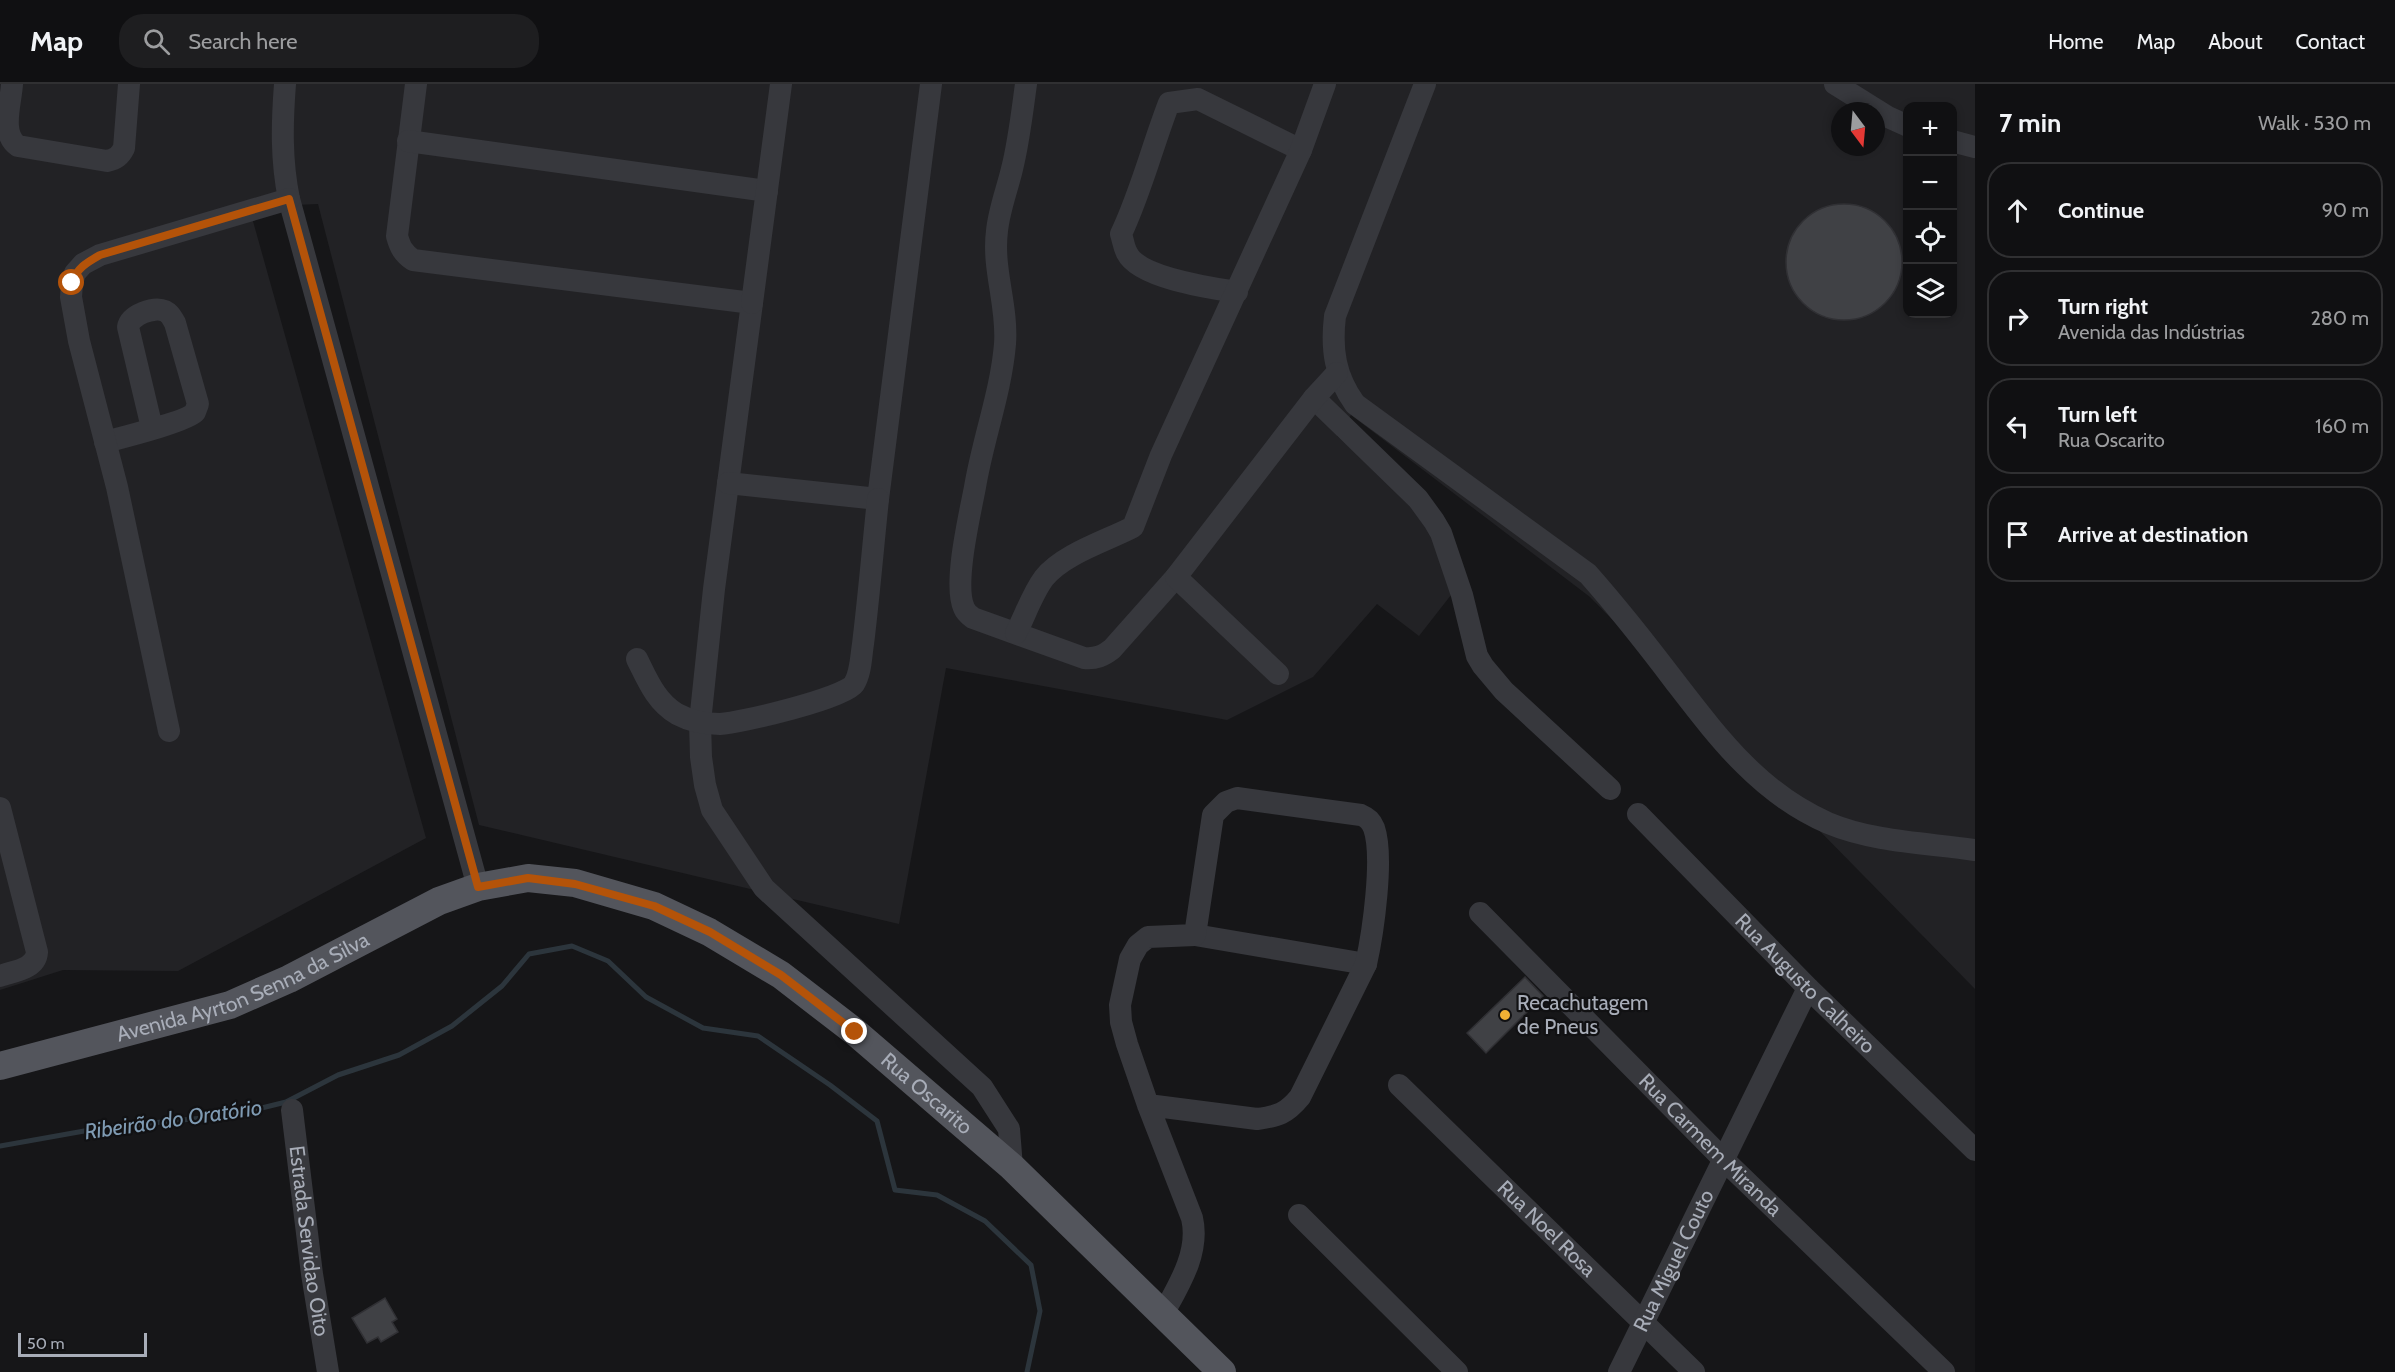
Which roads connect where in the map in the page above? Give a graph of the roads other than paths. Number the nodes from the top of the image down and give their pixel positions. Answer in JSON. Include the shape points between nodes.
{"nodes":[{"id":1,"x":12,"y":84,"type":"edge"},
{"id":2,"x":129,"y":84,"type":"edge"},
{"id":3,"x":285,"y":84,"type":"edge"},
{"id":4,"x":416,"y":84,"type":"edge"},
{"id":5,"x":781,"y":84,"type":"edge"},
{"id":6,"x":931,"y":84,"type":"edge"},
{"id":7,"x":1026,"y":84,"type":"edge"},
{"id":8,"x":1325,"y":84,"type":"edge"},
{"id":9,"x":1425,"y":84,"type":"edge"},
{"id":10,"x":1835,"y":84,"type":"edge"},
{"id":11,"x":1903,"y":124,"type":"edge"},
{"id":12,"x":408,"y":141,"type":"junction"},
{"id":13,"x":1957,"y":142,"type":"edge"},
{"id":14,"x":1975,"y":147,"type":"edge"},
{"id":15,"x":1301,"y":150,"type":"junction"},
{"id":16,"x":767,"y":191,"type":"junction"},
{"id":17,"x":289,"y":199,"type":"junction"},
{"id":18,"x":1237,"y":292,"type":"junction"},
{"id":19,"x":752,"y":303,"type":"junction"},
{"id":20,"x":1337,"y":373,"type":"junction"},
{"id":21,"x":1314,"y":398,"type":"junction"},
{"id":22,"x":152,"y":428,"type":"junction"},
{"id":23,"x":105,"y":442,"type":"junction"},
{"id":24,"x":728,"y":483,"type":"junction"},
{"id":25,"x":878,"y":499,"type":"junction"},
{"id":26,"x":1176,"y":577,"type":"junction"},
{"id":27,"x":1016,"y":633,"type":"junction"},
{"id":28,"x":637,"y":659,"type":"dead end"},
{"id":29,"x":1278,"y":674,"type":"dead end"},
{"id":30,"x":700,"y":722,"type":"junction"},
{"id":31,"x":169,"y":731,"type":"dead end"},
{"id":32,"x":1610,"y":789,"type":"dead end"},
{"id":33,"x":0,"y":808,"type":"edge"},
{"id":34,"x":1638,"y":814,"type":"dead end"},
{"id":35,"x":1975,"y":850,"type":"edge"},
{"id":36,"x":478,"y":887,"type":"junction"},
{"id":37,"x":1480,"y":913,"type":"dead end"},
{"id":38,"x":1195,"y":935,"type":"junction"},
{"id":39,"x":1366,"y":964,"type":"junction"},
{"id":40,"x":0,"y":976,"type":"edge"},
{"id":41,"x":1808,"y":988,"type":"junction"},
{"id":42,"x":0,"y":1066,"type":"edge"},
{"id":43,"x":1399,"y":1086,"type":"dead end"},
{"id":44,"x":1148,"y":1105,"type":"junction"},
{"id":45,"x":292,"y":1110,"type":"dead end"},
{"id":46,"x":1975,"y":1150,"type":"edge"},
{"id":47,"x":1724,"y":1160,"type":"junction"},
{"id":48,"x":1012,"y":1167,"type":"junction"},
{"id":49,"x":1299,"y":1215,"type":"dead end"},
{"id":50,"x":1163,"y":1314,"type":"junction"},
{"id":51,"x":1643,"y":1323,"type":"junction"},
{"id":52,"x":328,"y":1372,"type":"edge"},
{"id":53,"x":1222,"y":1372,"type":"edge"},
{"id":54,"x":1457,"y":1372,"type":"edge"},
{"id":55,"x":1619,"y":1372,"type":"edge"},
{"id":56,"x":1694,"y":1372,"type":"edge"},
{"id":57,"x":1944,"y":1372,"type":"edge"}],
"edges":[{"from":1,"to":2,"type":"street","via":[[8,132],[13,142],[107,161],[115,159],[124,148]]},
{"from":3,"to":17,"type":"street","via":[[282,131]]},
{"from":4,"to":12,"type":"street"},
{"from":5,"to":16,"type":"street"},
{"from":6,"to":25,"type":"street"},
{"from":7,"to":27,"type":"street","via":[[1018,143],[997,231],[1004,351],[978,468],[960,584],[963,606],[969,615]]},
{"from":8,"to":15,"type":"street"},
{"from":9,"to":20,"type":"street","via":[[1335,315],[1332,338]]},
{"from":10,"to":11,"type":"street"},
{"from":12,"to":16,"type":"street"},
{"from":12,"to":19,"type":"street","via":[[398,236],[402,250],[413,260]]},
{"from":13,"to":14,"type":"street"},
{"from":15,"to":18,"type":"street"},
{"from":15,"to":18,"type":"street","via":[[1198,99],[1169,103],[1121,234],[1127,254],[1140,265],[1179,282]]},
{"from":16,"to":19,"type":"street"},
{"from":17,"to":23,"type":"street","via":[[100,255],[75,273],[71,297]]},
{"from":17,"to":36,"type":"street"},
{"from":18,"to":27,"type":"street","via":[[1161,455],[1134,526],[1070,555],[1044,578]]},
{"from":19,"to":24,"type":"street"},
{"from":20,"to":21,"type":"street"},
{"from":20,"to":35,"type":"street","via":[[1355,404],[1588,574],[1723,744],[1766,786],[1798,808],[1867,835]]},
{"from":21,"to":26,"type":"street"},
{"from":21,"to":32,"type":"street","via":[[1418,499],[1434,521],[1483,666],[1504,691]]},
{"from":22,"to":22,"type":"street","via":[[188,418],[198,404],[175,322],[162,309],[134,315],[128,327]]},
{"from":22,"to":23,"type":"street"},
{"from":23,"to":31,"type":"street"},
{"from":24,"to":25,"type":"street"},
{"from":24,"to":30,"type":"street"},
{"from":25,"to":30,"type":"street","via":[[868,603],[854,684],[826,699],[731,723]]},
{"from":26,"to":27,"type":"street","via":[[1112,649],[1099,658],[1084,658]]},
{"from":26,"to":29,"type":"street"},
{"from":28,"to":30,"type":"street","via":[[664,705]]},
{"from":30,"to":48,"type":"street","via":[[701,757],[712,810],[764,888],[982,1088],[1009,1129]]},
{"from":33,"to":40,"type":"street","via":[[37,952],[30,966]]},
{"from":34,"to":41,"type":"street","name":"Rua Augusto Calheiro"},
{"from":36,"to":42,"type":"main road","name":"Avenida Ayrton Senna da Silva","via":[[440,901],[230,1005]]},
{"from":36,"to":48,"type":"main road","name":"Rua Oscarito","via":[[528,878],[575,884],[654,906],[710,932],[781,975],[855,1032]]},
{"from":37,"to":47,"type":"street","name":"Rua Carmem Miranda"},
{"from":38,"to":39,"type":"street"},
{"from":38,"to":39,"type":"street","via":[[1213,815],[1226,802],[1237,798],[1361,815],[1368,818],[1377,839]]},
{"from":38,"to":44,"type":"street","via":[[1148,937],[1130,959],[1120,1005],[1121,1022]]},
{"from":39,"to":44,"type":"street","via":[[1290,1110],[1257,1119]]},
{"from":41,"to":46,"type":"street","name":"Rua Augusto Calheiro"},
{"from":41,"to":47,"type":"street","name":"Rua Miguel Couto"},
{"from":43,"to":51,"type":"street","name":"Rua Noel Rosa"},
{"from":44,"to":50,"type":"street","via":[[1195,1231],[1180,1282]]},
{"from":45,"to":52,"type":"street","name":"Estrada Servidao Oito"},
{"from":47,"to":51,"type":"street","name":"Rua Miguel Couto"},
{"from":47,"to":57,"type":"street","name":"Rua Carmem Miranda"},
{"from":48,"to":50,"type":"main road","name":"Rua Oscarito"},
{"from":49,"to":54,"type":"street"},
{"from":50,"to":53,"type":"main road","name":"Rua Oscarito"},
{"from":51,"to":55,"type":"street","name":"Rua Miguel Couto"},
{"from":51,"to":56,"type":"street","name":"Rua Noel Rosa"}]}
